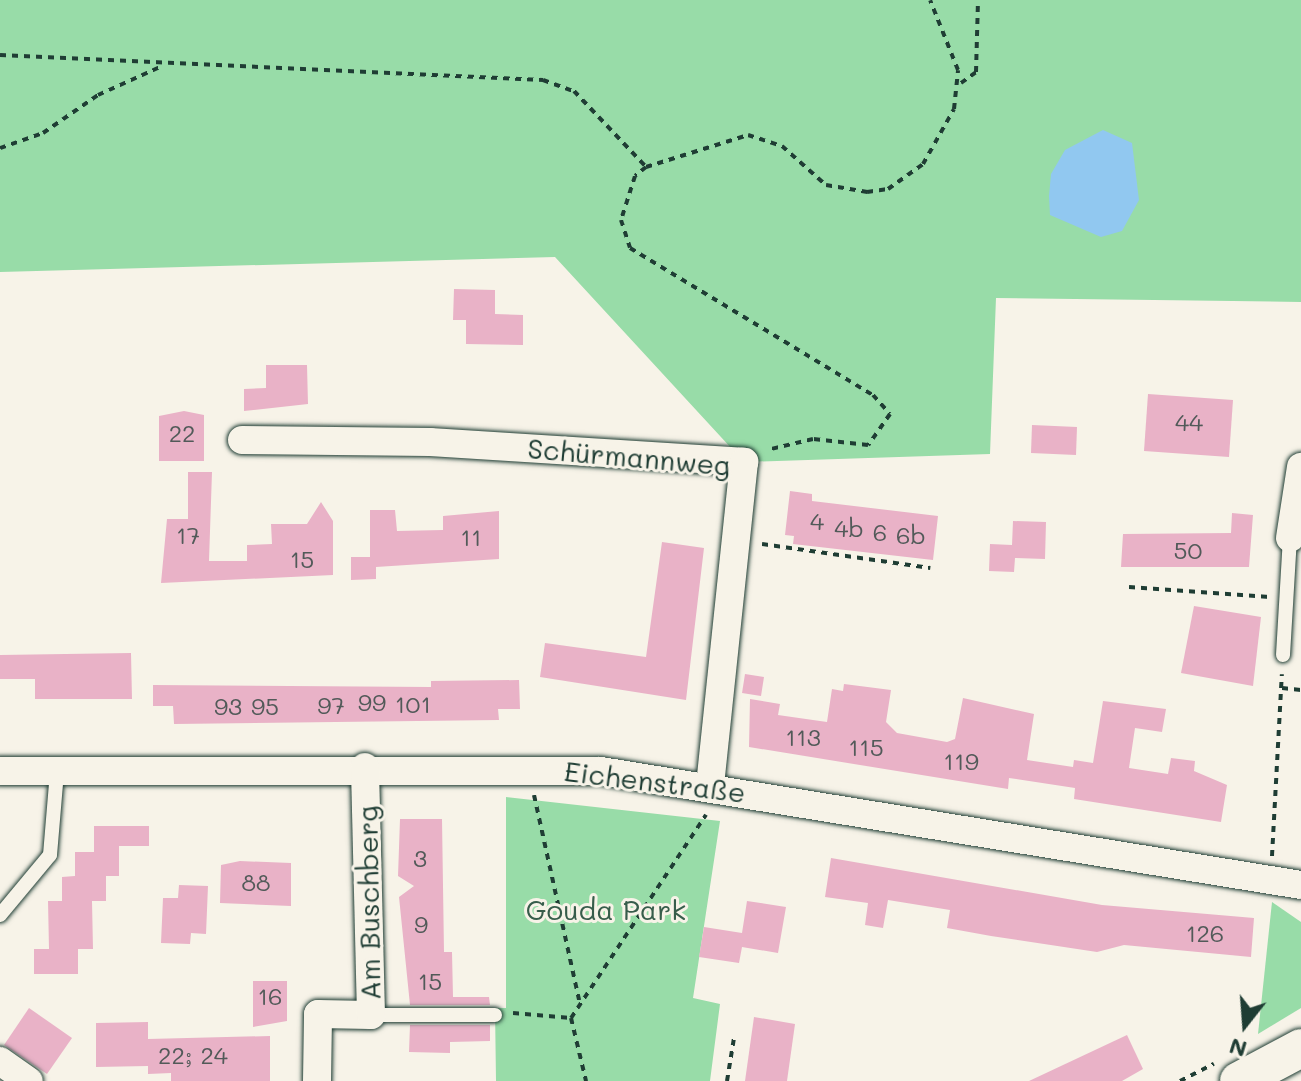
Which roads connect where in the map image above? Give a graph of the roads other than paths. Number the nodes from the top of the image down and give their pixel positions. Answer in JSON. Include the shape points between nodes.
{"nodes":[{"id":1,"x":242,"y":440,"type":"dead end"},
{"id":2,"x":1301,"y":467,"type":"edge"},
{"id":3,"x":1290,"y":538,"type":"joint"},
{"id":4,"x":1283,"y":655,"type":"road end"},
{"id":5,"x":365,"y":767,"type":"junction"},
{"id":6,"x":0,"y":771,"type":"edge"},
{"id":7,"x":57,"y":771,"type":"junction"},
{"id":8,"x":708,"y":799,"type":"junction"},
{"id":9,"x":1301,"y":885,"type":"edge"},
{"id":10,"x":0,"y":915,"type":"edge"},
{"id":11,"x":371,"y":1015,"type":"junction"},
{"id":12,"x":495,"y":1015,"type":"road end"},
{"id":13,"x":1301,"y":1048,"type":"edge"},
{"id":14,"x":0,"y":1061,"type":"edge"},
{"id":15,"x":29,"y":1081,"type":"edge"},
{"id":16,"x":317,"y":1081,"type":"edge"},
{"id":17,"x":1239,"y":1081,"type":"edge"}],
"edges":[{"from":1,"to":8,"type":"street","name":"Schürmannweg","via":[[430,442],[744,462]]},
{"from":2,"to":3,"type":"street"},
{"from":3,"to":4,"type":"lane"},
{"from":5,"to":7,"type":"street","name":"Eichenstraße"},
{"from":5,"to":8,"type":"street","name":"Eichenstraße","via":[[534,768]]},
{"from":5,"to":11,"type":"street","name":"Am Buschberg"},
{"from":6,"to":7,"type":"street","name":"Eichenstraße"},
{"from":7,"to":10,"type":"lane","via":[[50,855]]},
{"from":8,"to":9,"type":"street","name":"Eichenstraße"},
{"from":11,"to":12,"type":"lane"},
{"from":11,"to":16,"type":"street","name":"Am Buschberg","via":[[318,1014]]},
{"from":13,"to":17,"type":"main road"},
{"from":14,"to":15,"type":"street"}]}
